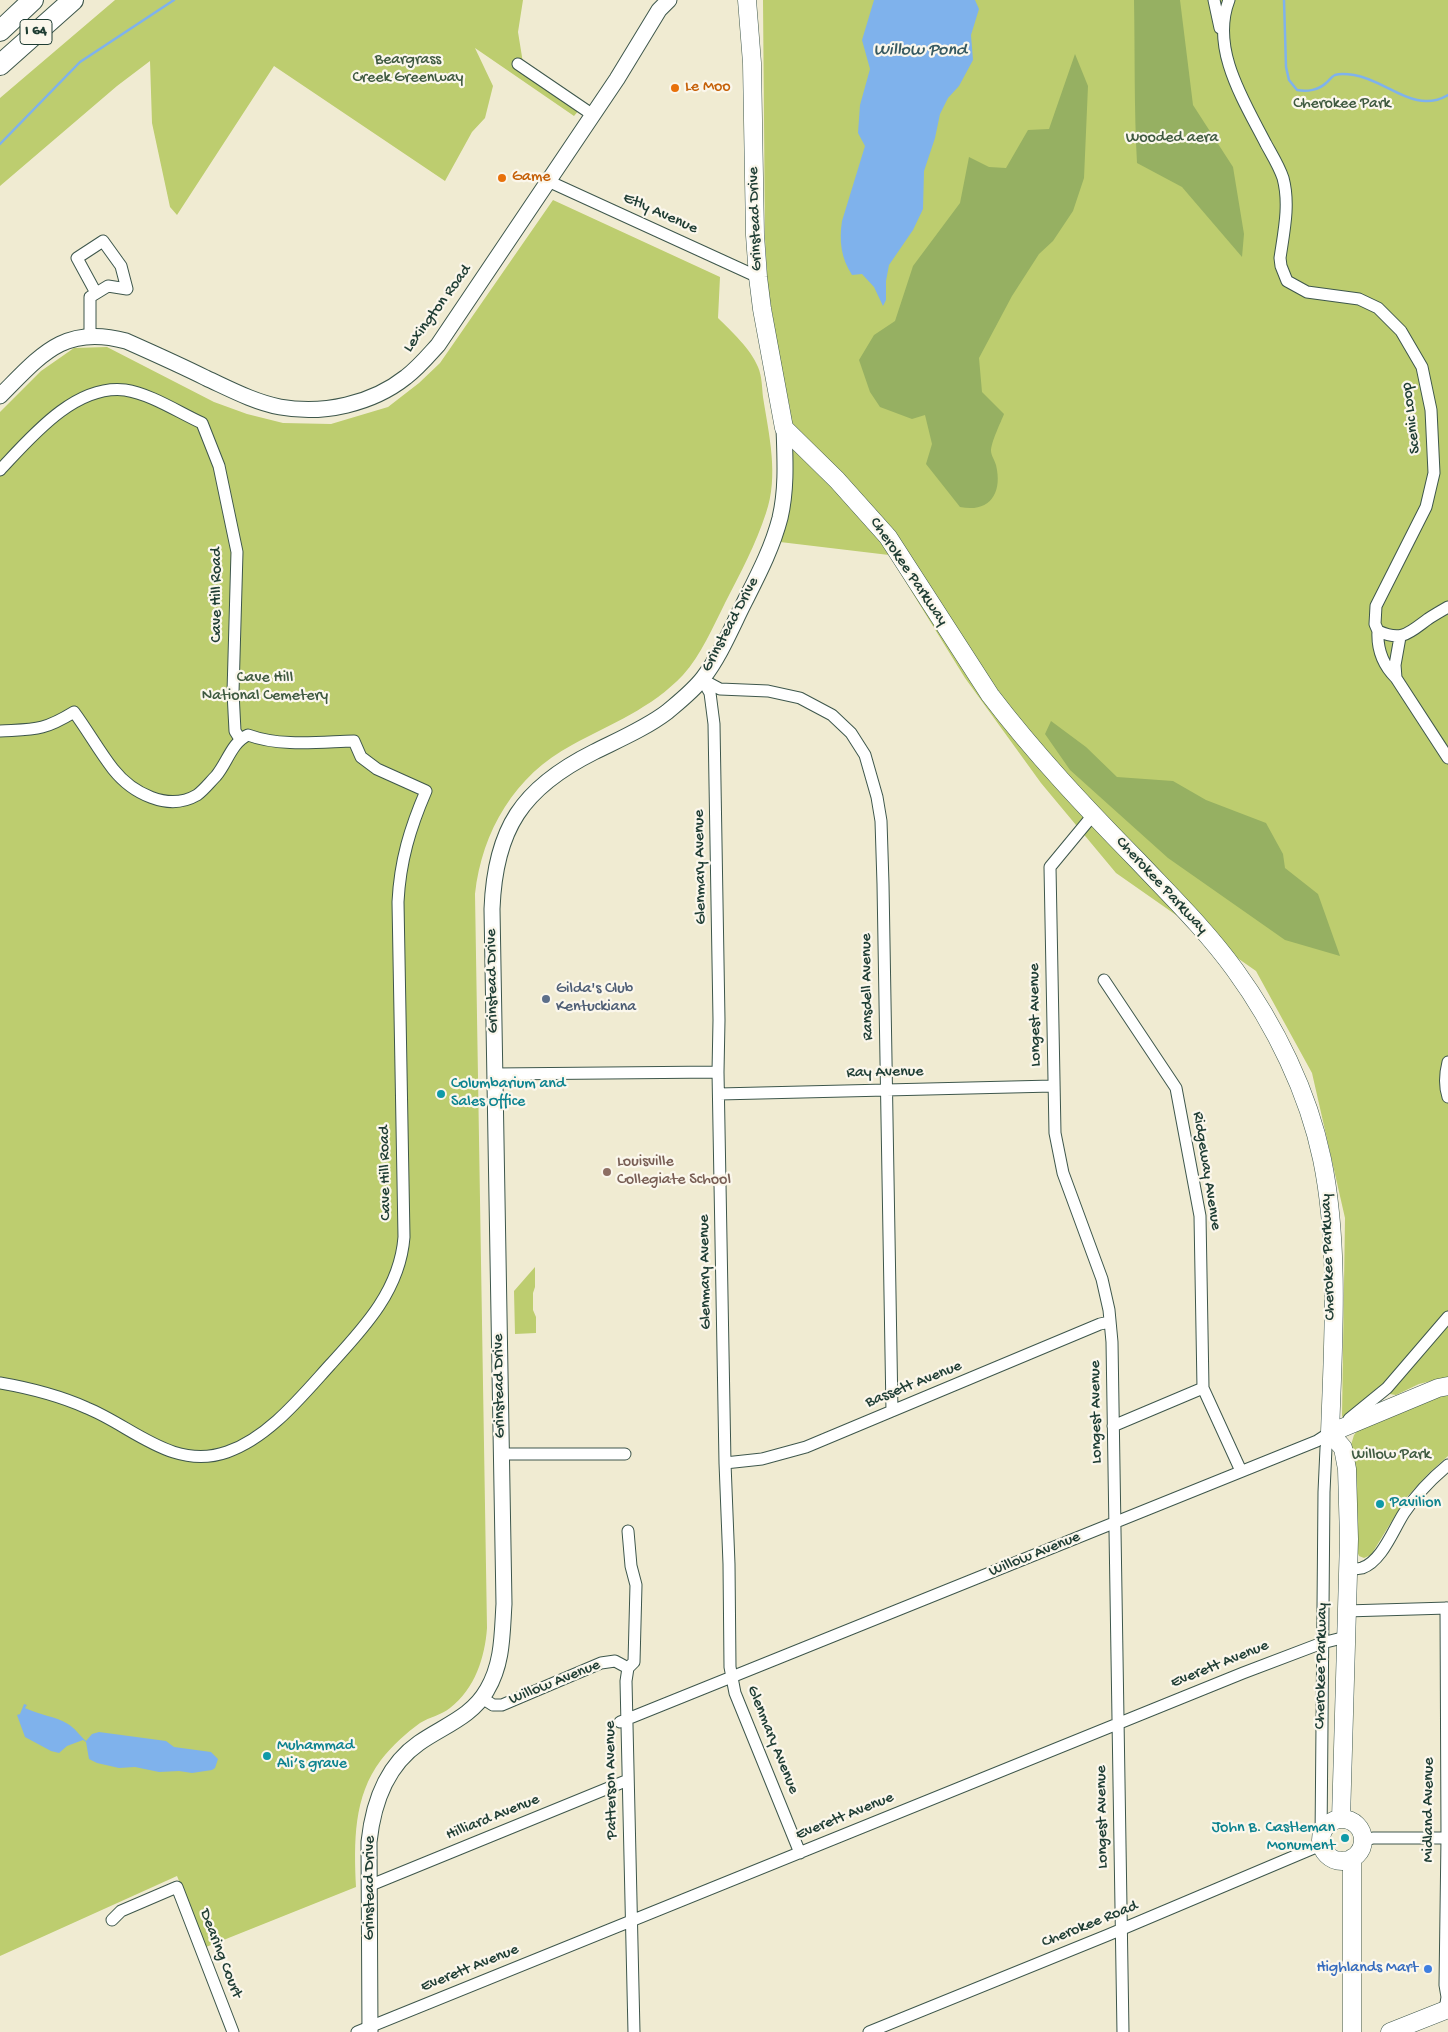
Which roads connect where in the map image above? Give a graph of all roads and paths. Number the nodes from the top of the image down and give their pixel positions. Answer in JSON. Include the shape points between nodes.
{"nodes":[{"id":1,"x":33,"y":0,"type":"edge"},
{"id":2,"x":73,"y":0,"type":"edge"},
{"id":3,"x":748,"y":0,"type":"edge"},
{"id":4,"x":1214,"y":0,"type":"edge"},
{"id":5,"x":1229,"y":0,"type":"edge"},
{"id":6,"x":663,"y":3,"type":"edge"},
{"id":7,"x":0,"y":32,"type":"edge"},
{"id":8,"x":1223,"y":40,"type":"junction"},
{"id":9,"x":518,"y":64,"type":"dead end"},
{"id":10,"x":0,"y":66,"type":"edge"},
{"id":11,"x":593,"y":114,"type":"junction"},
{"id":12,"x":548,"y":182,"type":"junction"},
{"id":13,"x":758,"y":277,"type":"junction"},
{"id":14,"x":96,"y":293,"type":"junction"},
{"id":15,"x":90,"y":336,"type":"junction"},
{"id":16,"x":0,"y":396,"type":"edge"},
{"id":17,"x":784,"y":428,"type":"junction"},
{"id":18,"x":0,"y":470,"type":"edge"},
{"id":19,"x":1448,"y":607,"type":"edge"},
{"id":20,"x":1378,"y":631,"type":"junction"},
{"id":21,"x":1400,"y":636,"type":"junction"},
{"id":22,"x":1396,"y":678,"type":"junction"},
{"id":23,"x":702,"y":679,"type":"junction"},
{"id":24,"x":0,"y":730,"type":"edge"},
{"id":25,"x":240,"y":738,"type":"junction"},
{"id":26,"x":1448,"y":758,"type":"edge"},
{"id":27,"x":1093,"y":815,"type":"junction"},
{"id":28,"x":1104,"y":980,"type":"dead end"},
{"id":29,"x":1448,"y":1062,"type":"edge"},
{"id":30,"x":718,"y":1072,"type":"junction"},
{"id":31,"x":495,"y":1074,"type":"junction"},
{"id":32,"x":1053,"y":1086,"type":"junction"},
{"id":33,"x":886,"y":1089,"type":"junction"},
{"id":34,"x":719,"y":1094,"type":"junction"},
{"id":35,"x":1448,"y":1097,"type":"edge"},
{"id":36,"x":1448,"y":1317,"type":"edge"},
{"id":37,"x":1110,"y":1322,"type":"junction"},
{"id":38,"x":0,"y":1383,"type":"edge"},
{"id":39,"x":1448,"y":1386,"type":"edge"},
{"id":40,"x":1203,"y":1388,"type":"junction"},
{"id":41,"x":892,"y":1412,"type":"junction"},
{"id":42,"x":1114,"y":1426,"type":"junction"},
{"id":43,"x":1330,"y":1433,"type":"junction"},
{"id":44,"x":501,"y":1454,"type":"junction"},
{"id":45,"x":625,"y":1454,"type":"dead end"},
{"id":46,"x":725,"y":1462,"type":"junction"},
{"id":47,"x":1448,"y":1465,"type":"edge"},
{"id":48,"x":1241,"y":1471,"type":"junction"},
{"id":49,"x":1115,"y":1522,"type":"junction"},
{"id":50,"x":628,"y":1530,"type":"dead end"},
{"id":51,"x":1347,"y":1570,"type":"junction"},
{"id":52,"x":1447,"y":1608,"type":"edge"},
{"id":53,"x":1346,"y":1611,"type":"junction"},
{"id":54,"x":1346,"y":1637,"type":"junction"},
{"id":55,"x":1322,"y":1643,"type":"junction"},
{"id":56,"x":628,"y":1668,"type":"junction"},
{"id":57,"x":732,"y":1678,"type":"junction"},
{"id":58,"x":482,"y":1698,"type":"junction"},
{"id":59,"x":624,"y":1720,"type":"junction"},
{"id":60,"x":1119,"y":1724,"type":"junction"},
{"id":61,"x":628,"y":1780,"type":"junction"},
{"id":62,"x":1341,"y":1819,"type":"junction"},
{"id":63,"x":1447,"y":1838,"type":"edge"},
{"id":64,"x":1362,"y":1841,"type":"junction"},
{"id":65,"x":1321,"y":1842,"type":"junction"},
{"id":66,"x":800,"y":1853,"type":"junction"},
{"id":67,"x":1352,"y":1858,"type":"junction"},
{"id":68,"x":371,"y":1885,"type":"junction"},
{"id":69,"x":112,"y":1920,"type":"dead end"},
{"id":70,"x":631,"y":1921,"type":"junction"},
{"id":71,"x":1121,"y":1930,"type":"junction"},
{"id":72,"x":1446,"y":2010,"type":"edge"},
{"id":73,"x":1423,"y":2026,"type":"edge"},
{"id":74,"x":366,"y":2030,"type":"edge"},
{"id":75,"x":233,"y":2032,"type":"edge"},
{"id":76,"x":634,"y":2032,"type":"edge"},
{"id":77,"x":869,"y":2032,"type":"edge"},
{"id":78,"x":1123,"y":2032,"type":"edge"},
{"id":79,"x":1352,"y":2032,"type":"edge"},
{"id":80,"x":1390,"y":2032,"type":"edge"}],
"edges":[{"from":1,"to":7,"type":"highway","number":"I 64"},
{"from":2,"to":10,"type":"highway","number":"I 64"},
{"from":3,"to":13,"type":"main road","name":"Grinstead Drive"},
{"from":4,"to":8,"type":"street"},
{"from":5,"to":8,"type":"street","name":"Scenic Loop","via":[[1222,23]]},
{"from":6,"to":11,"type":"main road","name":"Lexington Road"},
{"from":8,"to":20,"type":"street","name":"Scenic Loop","via":[[1241,93],[1283,180],[1287,208],[1280,258],[1287,281],[1307,292],[1359,299],[1378,308],[1401,331],[1422,367],[1431,410],[1434,473],[1426,507],[1376,606]]},
{"from":9,"to":11,"type":"street"},
{"from":11,"to":12,"type":"main road","name":"Lexington Road"},
{"from":12,"to":13,"type":"street","name":"Etly Avenue"},
{"from":12,"to":15,"type":"main road","name":"Lexington Road","via":[[438,345],[406,378],[366,399],[317,410],[279,407],[251,399],[126,341]]},
{"from":13,"to":17,"type":"main road","name":"Grinstead Drive"},
{"from":14,"to":14,"type":"street","via":[[108,286],[127,289],[121,266],[103,241],[77,258]]},
{"from":14,"to":15,"type":"street","via":[[90,297]]},
{"from":15,"to":16,"type":"main road","name":"Lexington Road","via":[[62,342],[43,354]]},
{"from":17,"to":23,"type":"main road","name":"Grinstead Drive","via":[[786,476],[780,518],[769,550],[726,640]]},
{"from":17,"to":27,"type":"main road","name":"Cherokee Parkway","via":[[888,537],[990,694]]},
{"from":18,"to":25,"type":"street","name":"Cave Hill Road","via":[[53,417],[78,400],[106,391],[124,390],[139,394],[202,423],[220,466],[237,552],[233,692],[235,731]]},
{"from":19,"to":21,"type":"street","via":[[1412,632]]},
{"from":20,"to":21,"type":"street"},
{"from":20,"to":22,"type":"street","name":"Scenic Loop","via":[[1383,659]]},
{"from":21,"to":22,"type":"street"},
{"from":22,"to":26,"type":"street","name":"Scenic Loop"},
{"from":23,"to":30,"type":"street","name":"Glenmary Avenue","via":[[710,693],[714,724]]},
{"from":23,"to":31,"type":"main road","name":"Grinstead Drive","via":[[665,713],[557,773],[527,801],[511,825],[497,858],[493,888]]},
{"from":23,"to":33,"type":"street","name":"Ransdell Avenue","via":[[720,689],[790,694],[811,702],[842,724],[865,755],[881,821]]},
{"from":24,"to":25,"type":"street","via":[[43,728],[74,712],[114,770],[148,797],[165,801],[183,801],[198,794],[221,771]]},
{"from":25,"to":38,"type":"street","name":"Cave Hill Road","via":[[248,735],[280,742],[354,741],[361,757],[377,769],[426,791],[411,826],[399,883],[402,1257],[380,1306],[346,1349],[275,1421],[242,1446],[226,1453],[187,1456],[165,1450],[89,1408]]},
{"from":27,"to":32,"type":"street","name":"Longest Avenue","via":[[1050,867]]},
{"from":27,"to":43,"type":"main road","name":"Cherokee Parkway","via":[[1206,934],[1235,970],[1272,1029],[1305,1104],[1322,1158],[1328,1198],[1333,1290]]},
{"from":28,"to":40,"type":"street","name":"Ridgeway Avenue","via":[[1176,1088],[1200,1216]]},
{"from":29,"to":35,"type":"street","via":[[1445,1073]]},
{"from":30,"to":31,"type":"street"},
{"from":30,"to":34,"type":"street","name":"Glenmary Avenue"},
{"from":31,"to":44,"type":"main road","name":"Grinstead Drive"},
{"from":32,"to":33,"type":"street","name":"Ray Avenue"},
{"from":32,"to":37,"type":"street","name":"Longest Avenue","via":[[1055,1133],[1063,1172],[1097,1263]]},
{"from":33,"to":34,"type":"street","name":"Ray Avenue"},
{"from":33,"to":41,"type":"street","name":"Ransdell Avenue"},
{"from":34,"to":46,"type":"street","name":"Glenmary Avenue"},
{"from":36,"to":43,"type":"street","via":[[1387,1388]]},
{"from":37,"to":41,"type":"street","name":"Bassett Avenue"},
{"from":37,"to":42,"type":"street","name":"Longest Avenue"},
{"from":39,"to":43,"type":"main road","name":"Willow Avenue"},
{"from":40,"to":42,"type":"street"},
{"from":40,"to":48,"type":"street","name":"Ridgeway Avenue"},
{"from":41,"to":46,"type":"street","name":"Bassett Avenue","via":[[785,1454]]},
{"from":42,"to":49,"type":"street","name":"Longest Avenue"},
{"from":43,"to":48,"type":"street","name":"Willow Avenue"},
{"from":43,"to":51,"type":"main road","name":"Cherokee Parkway","via":[[1343,1448],[1348,1469]]},
{"from":43,"to":55,"type":"street","name":"Cherokee Parkway","via":[[1325,1462]]},
{"from":44,"to":45,"type":"street"},
{"from":44,"to":58,"type":"main road","name":"Grinstead Drive","via":[[502,1645],[495,1675]]},
{"from":46,"to":57,"type":"street","name":"Glenmary Avenue"},
{"from":47,"to":51,"type":"street","via":[[1404,1513],[1382,1551],[1367,1566]]},
{"from":48,"to":49,"type":"street","name":"Willow Avenue"},
{"from":49,"to":57,"type":"street","name":"Willow Avenue"},
{"from":49,"to":60,"type":"street","name":"Longest Avenue"},
{"from":50,"to":56,"type":"street","name":"Patterson Avenue","via":[[636,1586],[634,1662]]},
{"from":51,"to":53,"type":"main road","name":"Cherokee Parkway"},
{"from":52,"to":53,"type":"street"},
{"from":52,"to":63,"type":"street","name":"Midland Avenue"},
{"from":53,"to":54,"type":"main road","name":"Cherokee Parkway"},
{"from":54,"to":55,"type":"street","name":"Everett Avenue"},
{"from":54,"to":62,"type":"main road","name":"Cherokee Parkway"},
{"from":55,"to":60,"type":"street","name":"Everett Avenue"},
{"from":55,"to":65,"type":"street","name":"Cherokee Parkway"},
{"from":56,"to":58,"type":"street","name":"Willow Avenue","via":[[615,1661],[601,1663],[502,1705],[493,1705]]},
{"from":56,"to":59,"type":"street","name":"Patterson Avenue"},
{"from":57,"to":59,"type":"street","name":"Willow Avenue"},
{"from":57,"to":66,"type":"street","name":"Glenmary Avenue","via":[[735,1693]]},
{"from":58,"to":68,"type":"main road","name":"Grinstead Drive","via":[[455,1722],[411,1749],[389,1774],[380,1792],[371,1829]]},
{"from":59,"to":61,"type":"street","name":"Patterson Avenue"},
{"from":60,"to":66,"type":"street","name":"Everett Avenue"},
{"from":60,"to":71,"type":"street","name":"Longest Avenue"},
{"from":61,"to":68,"type":"street","name":"Hilliard Avenue"},
{"from":61,"to":70,"type":"street","name":"Patterson Avenue"},
{"from":62,"to":64,"type":"main road","via":[[1354,1823],[1362,1834]]},
{"from":62,"to":65,"type":"main road","via":[[1329,1823]]},
{"from":63,"to":64,"type":"street","via":[[1373,1838]]},
{"from":63,"to":72,"type":"street","name":"Midland Avenue"},
{"from":64,"to":67,"type":"main road"},
{"from":65,"to":67,"type":"main road","via":[[1333,1859]]},
{"from":65,"to":71,"type":"street","name":"Cherokee Road"},
{"from":66,"to":70,"type":"street","name":"Everett Avenue"},
{"from":67,"to":79,"type":"main road"},
{"from":68,"to":74,"type":"main road","name":"Grinstead Drive"},
{"from":69,"to":75,"type":"street","name":"Dearing Court","via":[[121,1911],[177,1887]]},
{"from":70,"to":74,"type":"street","name":"Everett Avenue"},
{"from":70,"to":76,"type":"street","name":"Patterson Avenue"},
{"from":71,"to":77,"type":"street","name":"Cherokee Road"},
{"from":71,"to":78,"type":"street","name":"Longest Avenue"},
{"from":72,"to":73,"type":"main road"},
{"from":73,"to":80,"type":"main road"}]}
